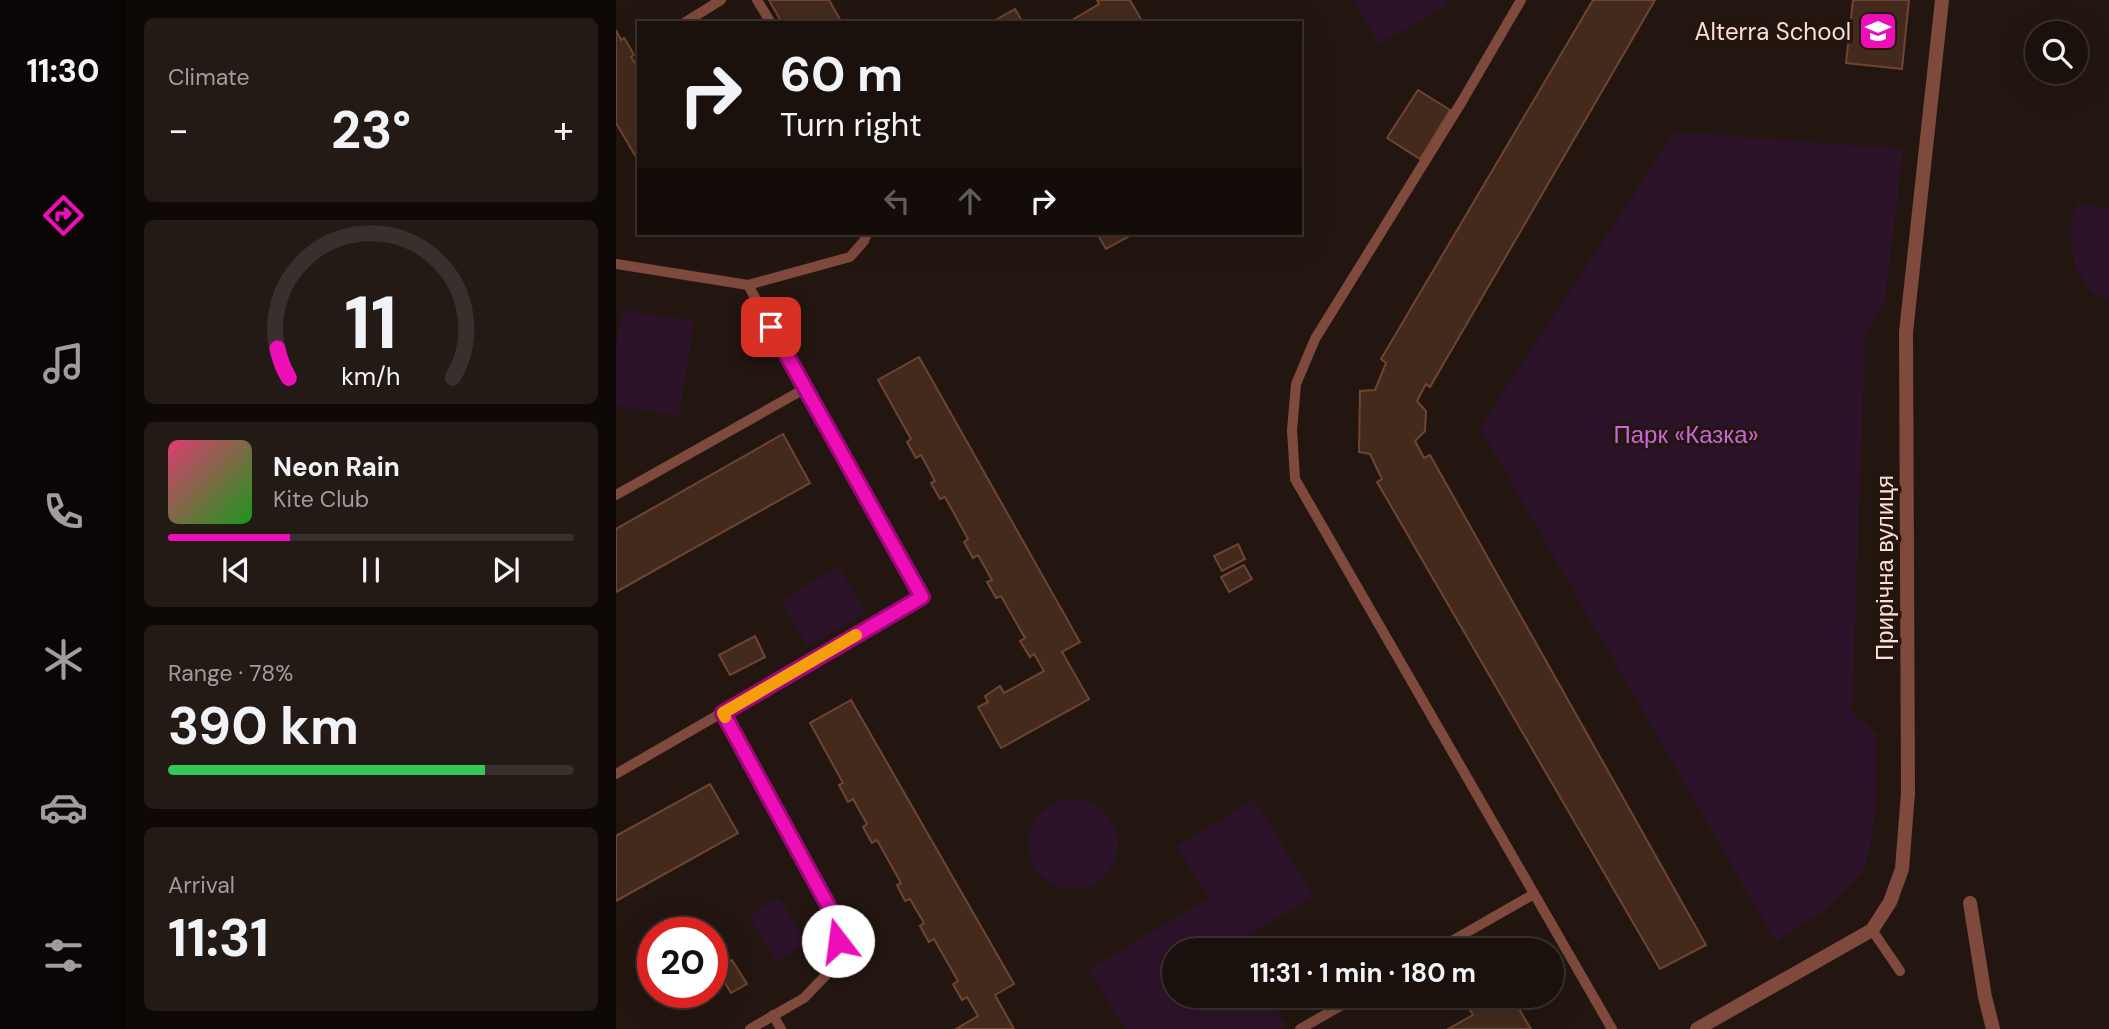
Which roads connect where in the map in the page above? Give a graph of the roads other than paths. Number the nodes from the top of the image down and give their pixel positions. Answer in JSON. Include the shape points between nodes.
{"nodes":[{"id":1,"x":721,"y":0,"type":"edge"},
{"id":2,"x":757,"y":0,"type":"edge"},
{"id":3,"x":1521,"y":0,"type":"edge"},
{"id":4,"x":1942,"y":0,"type":"edge"},
{"id":5,"x":687,"y":21,"type":"edge"},
{"id":6,"x":770,"y":21,"type":"edge"},
{"id":7,"x":866,"y":235,"type":"edge"},
{"id":8,"x":616,"y":264,"type":"edge"},
{"id":9,"x":748,"y":285,"type":"junction"},
{"id":10,"x":806,"y":388,"type":"junction"},
{"id":11,"x":616,"y":495,"type":"edge"},
{"id":12,"x":723,"y":713,"type":"junction"},
{"id":13,"x":616,"y":774,"type":"edge"},
{"id":14,"x":1534,"y":894,"type":"junction"},
{"id":15,"x":1970,"y":903,"type":"dead end"},
{"id":16,"x":1872,"y":930,"type":"junction"},
{"id":17,"x":1457,"y":938,"type":"edge"},
{"id":18,"x":1900,"y":971,"type":"dead end"},
{"id":19,"x":1337,"y":1008,"type":"edge"},
{"id":20,"x":773,"y":1015,"type":"junction"},
{"id":21,"x":750,"y":1029,"type":"edge"},
{"id":22,"x":781,"y":1029,"type":"edge"},
{"id":23,"x":1300,"y":1029,"type":"edge"},
{"id":24,"x":1612,"y":1029,"type":"edge"},
{"id":25,"x":1698,"y":1029,"type":"edge"},
{"id":26,"x":1993,"y":1029,"type":"edge"}],
"edges":[{"from":1,"to":5,"type":"lane"},
{"from":2,"to":6,"type":"lane"},
{"from":3,"to":14,"type":"lane","via":[[1315,339],[1296,384],[1292,430],[1295,479]]},
{"from":4,"to":16,"type":"street","name":"Прирічна вулиця","via":[[1906,332],[1908,793],[1902,869]]},
{"from":7,"to":9,"type":"lane","via":[[850,257]]},
{"from":8,"to":9,"type":"lane"},
{"from":9,"to":10,"type":"lane"},
{"from":10,"to":11,"type":"lane"},
{"from":10,"to":12,"type":"lane","via":[[922,597]]},
{"from":12,"to":13,"type":"lane"},
{"from":12,"to":20,"type":"lane","via":[[830,909],[838,941],[827,974],[804,998]]},
{"from":14,"to":17,"type":"lane"},
{"from":14,"to":24,"type":"lane"},
{"from":15,"to":26,"type":"street"},
{"from":16,"to":18,"type":"lane"},
{"from":16,"to":25,"type":"street","name":"Прирічна вулиця"},
{"from":19,"to":23,"type":"lane"},
{"from":20,"to":21,"type":"lane"},
{"from":20,"to":22,"type":"lane"}]}
